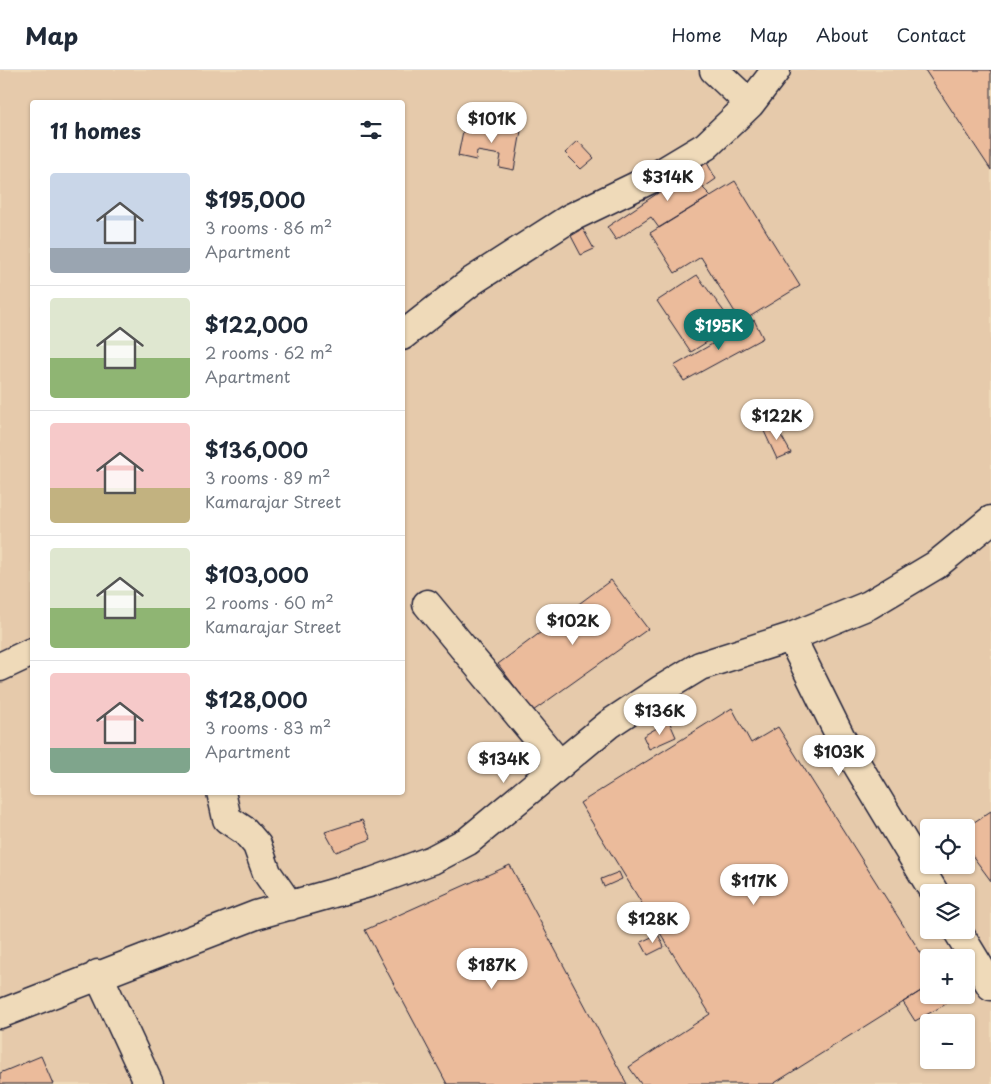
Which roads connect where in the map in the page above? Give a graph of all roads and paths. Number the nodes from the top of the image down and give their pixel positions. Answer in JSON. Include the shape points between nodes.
{"nodes":[{"id":1,"x":714,"y":70,"type":"edge"},
{"id":2,"x":776,"y":70,"type":"edge"},
{"id":3,"x":750,"y":104,"type":"junction"},
{"id":4,"x":405,"y":334,"type":"edge"},
{"id":5,"x":991,"y":520,"type":"edge"},
{"id":6,"x":427,"y":604,"type":"dead end"},
{"id":7,"x":792,"y":637,"type":"junction"},
{"id":8,"x":30,"y":653,"type":"edge"},
{"id":9,"x":0,"y":667,"type":"edge"},
{"id":10,"x":560,"y":764,"type":"junction"},
{"id":11,"x":222,"y":795,"type":"edge"},
{"id":12,"x":929,"y":884,"type":"edge"},
{"id":13,"x":290,"y":906,"type":"junction"},
{"id":14,"x":962,"y":939,"type":"edge"},
{"id":15,"x":98,"y":974,"type":"junction"},
{"id":16,"x":991,"y":986,"type":"edge"},
{"id":17,"x":0,"y":1014,"type":"edge"},
{"id":18,"x":149,"y":1084,"type":"edge"}],
"edges":[{"from":1,"to":3,"type":"street"},
{"from":2,"to":3,"type":"street"},
{"from":3,"to":4,"type":"street","via":[[706,146],[651,179],[570,218],[472,281]]},
{"from":5,"to":7,"type":"street","via":[[936,565],[869,605]]},
{"from":6,"to":10,"type":"street"},
{"from":7,"to":10,"type":"street","via":[[700,666],[609,724]]},
{"from":7,"to":12,"type":"street","via":[[840,738]]},
{"from":8,"to":9,"type":"street"},
{"from":10,"to":13,"type":"street","via":[[461,845],[432,860],[372,882]]},
{"from":11,"to":13,"type":"street","via":[[228,819],[257,845],[267,873]]},
{"from":13,"to":15,"type":"street","via":[[256,915]]},
{"from":14,"to":16,"type":"street"},
{"from":15,"to":17,"type":"street"},
{"from":15,"to":18,"type":"street"}]}
